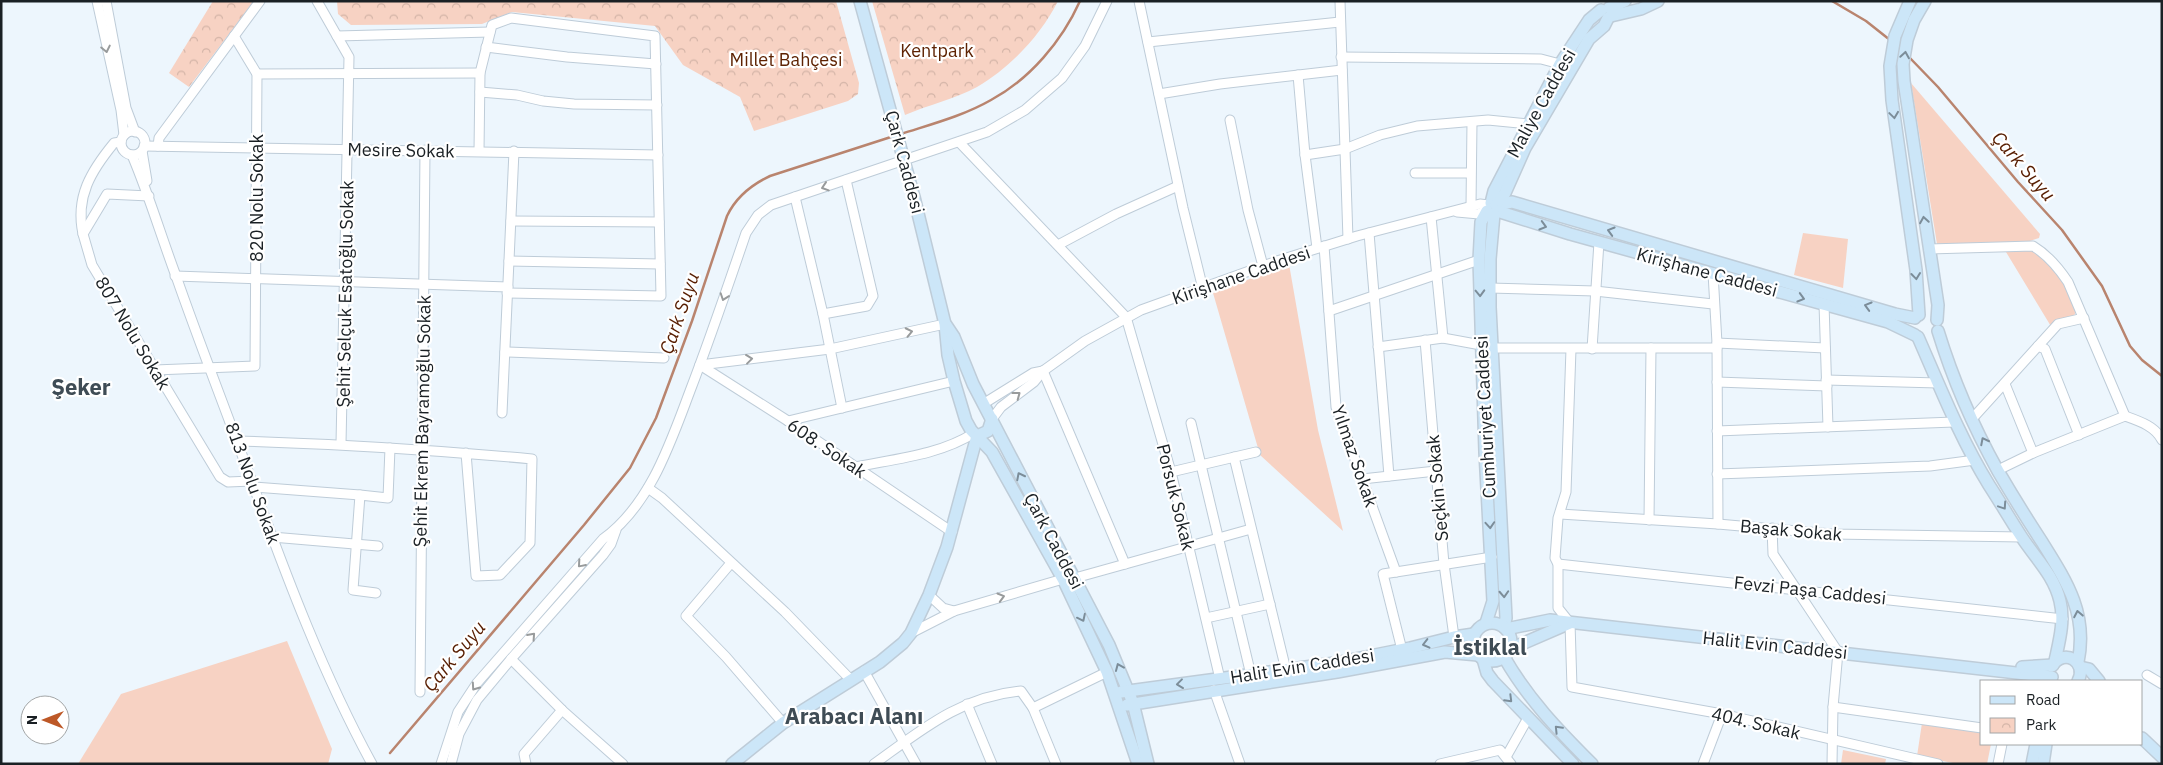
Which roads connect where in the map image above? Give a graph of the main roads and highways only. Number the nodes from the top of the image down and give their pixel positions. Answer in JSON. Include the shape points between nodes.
{"nodes":[{"id":1,"x":860,"y":1,"type":"edge"},
{"id":2,"x":1625,"y":1,"type":"edge"},
{"id":3,"x":1658,"y":1,"type":"edge"},
{"id":4,"x":1910,"y":1,"type":"edge"},
{"id":5,"x":1925,"y":1,"type":"edge"},
{"id":6,"x":1607,"y":10,"type":"edge"},
{"id":7,"x":1492,"y":208,"type":"junction"},
{"id":8,"x":1917,"y":316,"type":"junction"},
{"id":9,"x":945,"y":324,"type":"junction"},
{"id":10,"x":1938,"y":326,"type":"junction"},
{"id":11,"x":1917,"y":336,"type":"junction"},
{"id":12,"x":1486,"y":346,"type":"junction"},
{"id":13,"x":983,"y":404,"type":"junction"},
{"id":14,"x":992,"y":419,"type":"junction"},
{"id":15,"x":966,"y":420,"type":"junction"},
{"id":16,"x":976,"y":435,"type":"junction"},
{"id":17,"x":1486,"y":623,"type":"junction"},
{"id":18,"x":1570,"y":623,"type":"junction"},
{"id":19,"x":1505,"y":628,"type":"junction"},
{"id":20,"x":1474,"y":634,"type":"junction"},
{"id":21,"x":1507,"y":653,"type":"junction"},
{"id":22,"x":1480,"y":657,"type":"junction"},
{"id":23,"x":2054,"y":663,"type":"junction"},
{"id":24,"x":2079,"y":665,"type":"junction"},
{"id":25,"x":1980,"y":668,"type":"junction"},
{"id":26,"x":2053,"y":680,"type":"edge"},
{"id":27,"x":2078,"y":680,"type":"edge"},
{"id":28,"x":2099,"y":680,"type":"edge"},
{"id":29,"x":1215,"y":683,"type":"junction"},
{"id":30,"x":1128,"y":690,"type":"junction"},
{"id":31,"x":1115,"y":693,"type":"junction"},
{"id":32,"x":1133,"y":704,"type":"junction"},
{"id":33,"x":1119,"y":706,"type":"junction"},
{"id":34,"x":2143,"y":739,"type":"edge"},
{"id":35,"x":2036,"y":745,"type":"edge"},
{"id":36,"x":2046,"y":745,"type":"edge"},
{"id":37,"x":2162,"y":757,"type":"edge"},
{"id":38,"x":1570,"y":763,"type":"edge"},
{"id":39,"x":732,"y":764,"type":"edge"},
{"id":40,"x":1138,"y":764,"type":"edge"},
{"id":41,"x":1148,"y":764,"type":"edge"},
{"id":42,"x":1592,"y":764,"type":"edge"},
{"id":43,"x":2032,"y":764,"type":"edge"},
{"id":44,"x":2042,"y":764,"type":"edge"}],
"edges":[{"from":1,"to":9,"type":"main road","name":"Çark Caddesi","via":[[904,156]]},
{"from":2,"to":6,"type":"main road","name":"Maliye Caddesi"},
{"from":3,"to":6,"type":"main road","via":[[1641,8]]},
{"from":4,"to":8,"type":"main road","one_way":true,"via":[[1894,36],[1890,66],[1916,270]]},
{"from":10,"to":5,"type":"main road","one_way":true,"via":[[1938,305],[1903,64],[1910,30]]},
{"from":6,"to":7,"type":"main road","name":"Maliye Caddesi","via":[[1604,26],[1589,39],[1525,148],[1504,194]]},
{"from":6,"to":7,"type":"main road","name":"Maliye Caddesi","via":[[1589,20],[1560,64],[1494,190]]},
{"from":8,"to":7,"type":"main road","name":"Kirişhane Caddesi","one_way":true,"via":[[1885,311],[1512,202]]},
{"from":7,"to":11,"type":"main road","name":"Kirişhane Caddesi","one_way":true,"via":[[1599,242],[1888,322]]},
{"from":7,"to":12,"type":"main road","name":"Cumhuriyet Caddesi"},
{"from":7,"to":12,"type":"main road","name":"Cumhuriyet Caddesi","one_way":true,"via":[[1481,222],[1479,260]]},
{"from":8,"to":10,"type":"main road","via":[[1931,314]]},
{"from":8,"to":11,"type":"main road","via":[[1912,325]]},
{"from":9,"to":13,"type":"main road","name":"Çark Caddesi","via":[[954,337]]},
{"from":9,"to":15,"type":"main road","name":"Çark Caddesi","via":[[948,355]]},
{"from":10,"to":11,"type":"main road","via":[[1928,339]]},
{"from":24,"to":10,"type":"main road","one_way":true,"via":[[2081,648],[2077,608],[2065,578],[1998,470],[1972,419],[1954,382]]},
{"from":11,"to":23,"type":"main road","one_way":true,"via":[[1954,422],[1975,460],[2022,538],[2052,580],[2063,619]]},
{"from":12,"to":17,"type":"main road","name":"Cumhuriyet Caddesi","one_way":true,"via":[[1493,601]]},
{"from":12,"to":19,"type":"main road","name":"Cumhuriyet Caddesi","one_way":true},
{"from":13,"to":14,"type":"main road","name":"Çark Caddesi"},
{"from":13,"to":15,"type":"main road","via":[[972,410]]},
{"from":14,"to":16,"type":"main road","via":[[988,431]]},
{"from":30,"to":14,"type":"main road","name":"Çark Caddesi","one_way":true,"via":[[1109,645]]},
{"from":15,"to":16,"type":"main road","name":"Çark Caddesi"},
{"from":16,"to":31,"type":"main road","name":"Çark Caddesi","one_way":true,"via":[[992,452],[1062,579]]},
{"from":16,"to":39,"type":"main road","via":[[952,532],[911,633],[903,643],[783,723]]},
{"from":17,"to":19,"type":"main road","via":[[1496,623]]},
{"from":17,"to":20,"type":"main road"},
{"from":18,"to":19,"type":"main road","name":"Halit Evin Caddesi","via":[[1550,620]]},
{"from":18,"to":21,"type":"main road","name":"Halit Evin Caddesi"},
{"from":18,"to":25,"type":"main road","name":"Halit Evin Caddesi"},
{"from":19,"to":21,"type":"main road","via":[[1511,638]]},
{"from":20,"to":22,"type":"main road","via":[[1472,643]]},
{"from":20,"to":29,"type":"main road","name":"Halit Evin Caddesi","one_way":true},
{"from":21,"to":22,"type":"main road","via":[[1494,661]]},
{"from":42,"to":21,"type":"main road","one_way":true,"via":[[1542,713],[1522,687]]},
{"from":22,"to":29,"type":"main road","name":"Halit Evin Caddesi","via":[[1445,652],[1336,672]]},
{"from":22,"to":38,"type":"main road","one_way":true,"via":[[1493,681]]},
{"from":23,"to":24,"type":"main road","name":"Halit Evin Caddesi","via":[[2064,657],[2074,659]]},
{"from":23,"to":25,"type":"main road","name":"Halit Evin Caddesi","via":[[2041,667]]},
{"from":23,"to":26,"type":"main road"},
{"from":24,"to":27,"type":"main road"},
{"from":24,"to":28,"type":"main road","via":[[2089,669]]},
{"from":25,"to":26,"type":"main road","name":"Halit Evin Caddesi"},
{"from":29,"to":30,"type":"main road","name":"Halit Evin Caddesi","one_way":true},
{"from":29,"to":32,"type":"main road","name":"Halit Evin Caddesi"},
{"from":30,"to":31,"type":"main road","name":"Halit Evin Caddesi"},
{"from":30,"to":32,"type":"main road","name":"Çark Caddesi"},
{"from":31,"to":33,"type":"main road","name":"Çark Caddesi"},
{"from":32,"to":33,"type":"main road","name":"Halit Evin Caddesi"},
{"from":32,"to":41,"type":"main road","name":"Çark Caddesi"},
{"from":33,"to":40,"type":"main road","name":"Çark Caddesi"},
{"from":34,"to":37,"type":"main road"},
{"from":35,"to":43,"type":"main road"},
{"from":36,"to":44,"type":"main road"}]}
